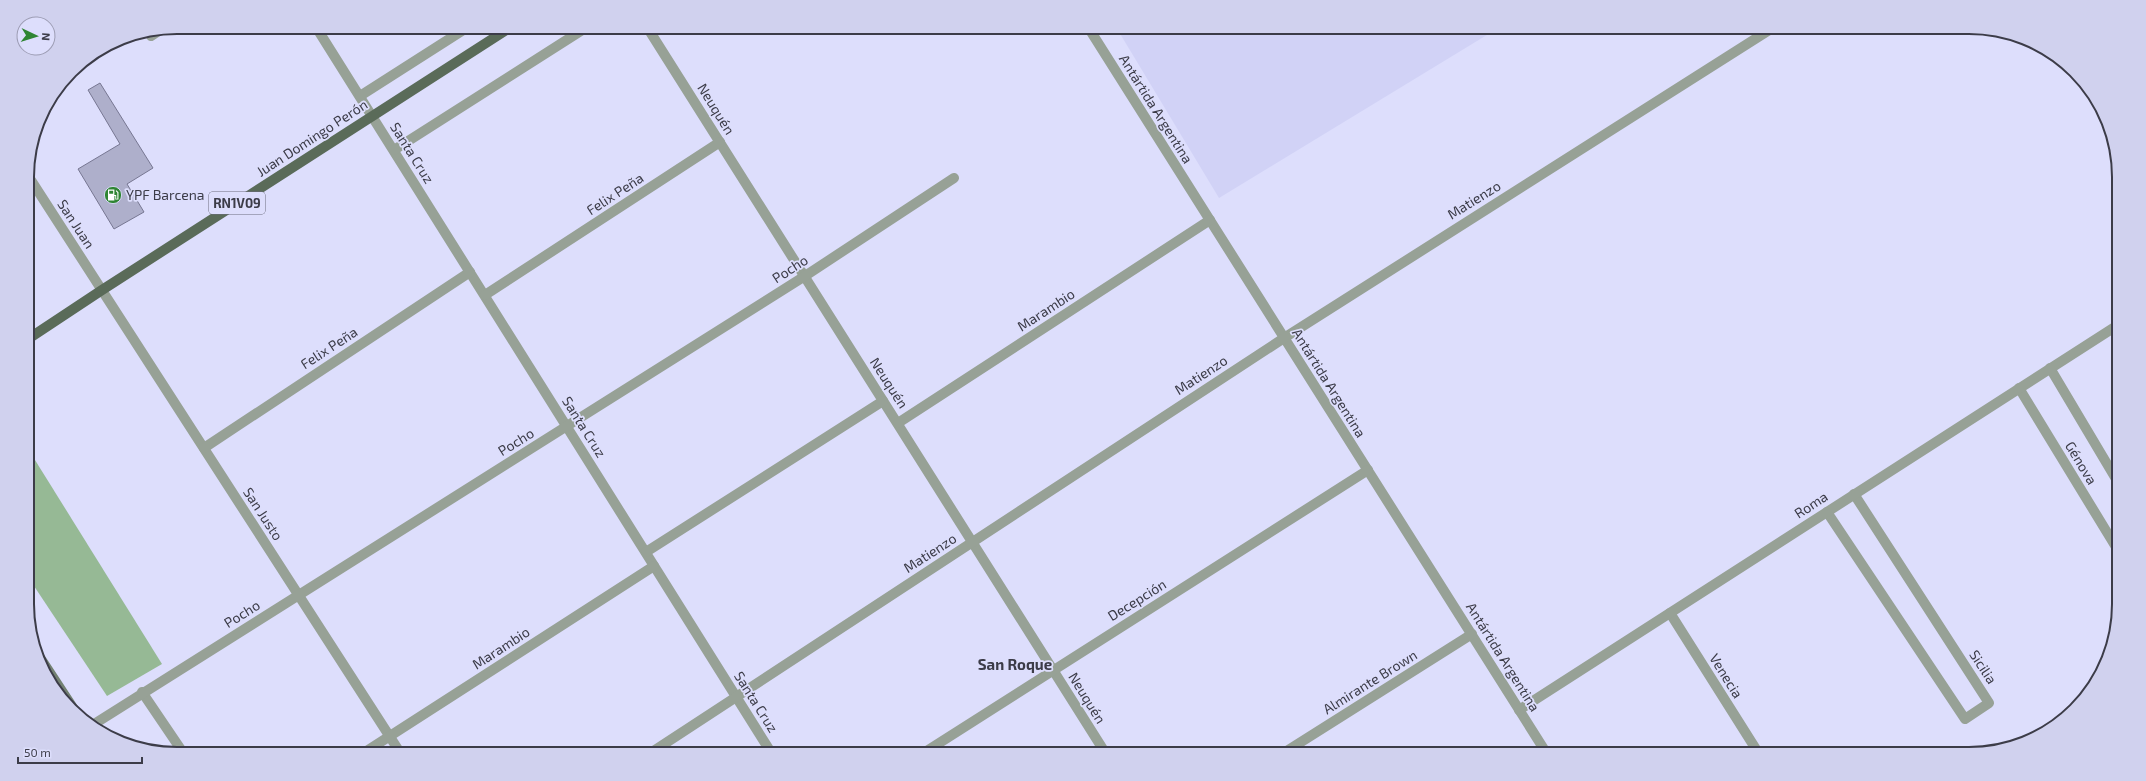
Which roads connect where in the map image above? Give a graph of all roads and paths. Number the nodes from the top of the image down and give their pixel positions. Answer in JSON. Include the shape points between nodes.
{"nodes":[{"id":1,"x":320,"y":34,"type":"edge"},
{"id":2,"x":457,"y":34,"type":"edge"},
{"id":3,"x":500,"y":34,"type":"edge"},
{"id":4,"x":576,"y":34,"type":"edge"},
{"id":5,"x":651,"y":34,"type":"edge"},
{"id":6,"x":1092,"y":34,"type":"edge"},
{"id":7,"x":1763,"y":34,"type":"edge"},
{"id":8,"x":360,"y":96,"type":"junction"},
{"id":9,"x":373,"y":116,"type":"junction"},
{"id":10,"x":720,"y":142,"type":"junction"},
{"id":11,"x":394,"y":150,"type":"junction"},
{"id":12,"x":954,"y":178,"type":"dead end"},
{"id":13,"x":34,"y":185,"type":"edge"},
{"id":14,"x":1210,"y":220,"type":"junction"},
{"id":15,"x":470,"y":272,"type":"junction"},
{"id":16,"x":805,"y":276,"type":"junction"},
{"id":17,"x":102,"y":290,"type":"junction"},
{"id":18,"x":485,"y":295,"type":"junction"},
{"id":19,"x":2112,"y":329,"type":"edge"},
{"id":20,"x":34,"y":335,"type":"edge"},
{"id":21,"x":1284,"y":338,"type":"junction"},
{"id":22,"x":2050,"y":368,"type":"junction"},
{"id":23,"x":2019,"y":388,"type":"junction"},
{"id":24,"x":883,"y":400,"type":"junction"},
{"id":25,"x":898,"y":423,"type":"junction"},
{"id":26,"x":567,"y":426,"type":"junction"},
{"id":27,"x":204,"y":448,"type":"junction"},
{"id":28,"x":1368,"y":470,"type":"junction"},
{"id":29,"x":2112,"y":472,"type":"edge"},
{"id":30,"x":1854,"y":494,"type":"junction"},
{"id":31,"x":1827,"y":512,"type":"junction"},
{"id":32,"x":2112,"y":541,"type":"edge"},
{"id":33,"x":972,"y":542,"type":"junction"},
{"id":34,"x":646,"y":552,"type":"junction"},
{"id":35,"x":654,"y":566,"type":"junction"},
{"id":36,"x":299,"y":595,"type":"junction"},
{"id":37,"x":1670,"y":613,"type":"junction"},
{"id":38,"x":1472,"y":634,"type":"junction"},
{"id":39,"x":1053,"y":670,"type":"junction"},
{"id":40,"x":142,"y":692,"type":"junction"},
{"id":41,"x":736,"y":697,"type":"junction"},
{"id":42,"x":1519,"y":710,"type":"junction"},
{"id":43,"x":96,"y":722,"type":"edge"},
{"id":44,"x":390,"y":736,"type":"junction"},
{"id":45,"x":179,"y":747,"type":"edge"},
{"id":46,"x":373,"y":747,"type":"edge"},
{"id":47,"x":397,"y":747,"type":"edge"},
{"id":48,"x":660,"y":747,"type":"edge"},
{"id":49,"x":768,"y":747,"type":"edge"},
{"id":50,"x":933,"y":747,"type":"edge"},
{"id":51,"x":1102,"y":747,"type":"edge"},
{"id":52,"x":1293,"y":747,"type":"edge"},
{"id":53,"x":1543,"y":747,"type":"edge"},
{"id":54,"x":1755,"y":747,"type":"edge"}],
"edges":[{"from":1,"to":8,"type":"street","name":"Santa Cruz"},
{"from":2,"to":8,"type":"street","name":"Juan Domingo Perón"},
{"from":3,"to":9,"type":"main road","name":"Juan Domingo Perón","number":"RN1V09"},
{"from":4,"to":11,"type":"street"},
{"from":5,"to":10,"type":"street","name":"Neuquén"},
{"from":6,"to":14,"type":"street","name":"Antártida Argentina"},
{"from":7,"to":21,"type":"street","name":"Matienzo"},
{"from":8,"to":9,"type":"street","name":"Santa Cruz"},
{"from":9,"to":11,"type":"street","name":"Santa Cruz"},
{"from":9,"to":17,"type":"main road","name":"Juan Domingo Perón","number":"RN1V09"},
{"from":10,"to":16,"type":"street","name":"Neuquén"},
{"from":10,"to":18,"type":"street","name":"Felix Peña"},
{"from":11,"to":15,"type":"street","name":"Santa Cruz"},
{"from":12,"to":16,"type":"street","name":"Pocho"},
{"from":13,"to":17,"type":"street","name":"San Juan"},
{"from":14,"to":21,"type":"street","name":"Antártida Argentina"},
{"from":14,"to":25,"type":"street","name":"Marambio"},
{"from":15,"to":18,"type":"street","name":"Santa Cruz"},
{"from":15,"to":27,"type":"street","name":"Felix Peña"},
{"from":16,"to":24,"type":"street","name":"Neuquén"},
{"from":16,"to":26,"type":"street","name":"Pocho"},
{"from":17,"to":20,"type":"main road","name":"Juan Domingo Perón","number":"RN1V09"},
{"from":17,"to":27,"type":"street","name":"San Justo"},
{"from":18,"to":26,"type":"street","name":"Santa Cruz"},
{"from":19,"to":22,"type":"street","name":"Roma"},
{"from":21,"to":28,"type":"street","name":"Antártida Argentina"},
{"from":21,"to":33,"type":"street","name":"Matienzo"},
{"from":22,"to":23,"type":"street","name":"Roma"},
{"from":22,"to":29,"type":"street","name":"Génova"},
{"from":23,"to":30,"type":"street","name":"Roma"},
{"from":23,"to":32,"type":"street","name":"Génova"},
{"from":24,"to":25,"type":"street","name":"Neuquén"},
{"from":24,"to":34,"type":"street"},
{"from":25,"to":33,"type":"street","name":"Neuquén"},
{"from":26,"to":34,"type":"street","name":"Santa Cruz"},
{"from":26,"to":36,"type":"street","name":"Pocho"},
{"from":27,"to":36,"type":"street","name":"San Justo"},
{"from":28,"to":38,"type":"street","name":"Antártida Argentina"},
{"from":28,"to":39,"type":"street","name":"Decepción"},
{"from":30,"to":31,"type":"street","name":"Roma"},
{"from":30,"to":31,"type":"street","name":"Sicilia","via":[[1989,703],[1965,719]]},
{"from":31,"to":37,"type":"street","name":"Roma"},
{"from":33,"to":39,"type":"street","name":"Neuquén"},
{"from":33,"to":41,"type":"street","name":"Matienzo"},
{"from":34,"to":35,"type":"street","name":"Santa Cruz"},
{"from":35,"to":41,"type":"street","name":"Santa Cruz"},
{"from":35,"to":44,"type":"street","name":"Marambio"},
{"from":36,"to":40,"type":"street","name":"Pocho"},
{"from":36,"to":44,"type":"street","name":"San Justo"},
{"from":37,"to":42,"type":"street","name":"Roma"},
{"from":37,"to":54,"type":"street","name":"Venecia"},
{"from":38,"to":42,"type":"street","name":"Antártida Argentina"},
{"from":38,"to":52,"type":"street","name":"Almirante Brown"},
{"from":39,"to":50,"type":"street","name":"Decepción"},
{"from":39,"to":51,"type":"street","name":"Neuquén"},
{"from":40,"to":43,"type":"street","name":"Pocho"},
{"from":40,"to":45,"type":"street"},
{"from":41,"to":48,"type":"street","name":"Matienzo"},
{"from":41,"to":49,"type":"street","name":"Santa Cruz"},
{"from":42,"to":53,"type":"street","name":"Antártida Argentina"},
{"from":44,"to":46,"type":"street","name":"Marambio"},
{"from":44,"to":47,"type":"street","name":"San Justo"}]}
